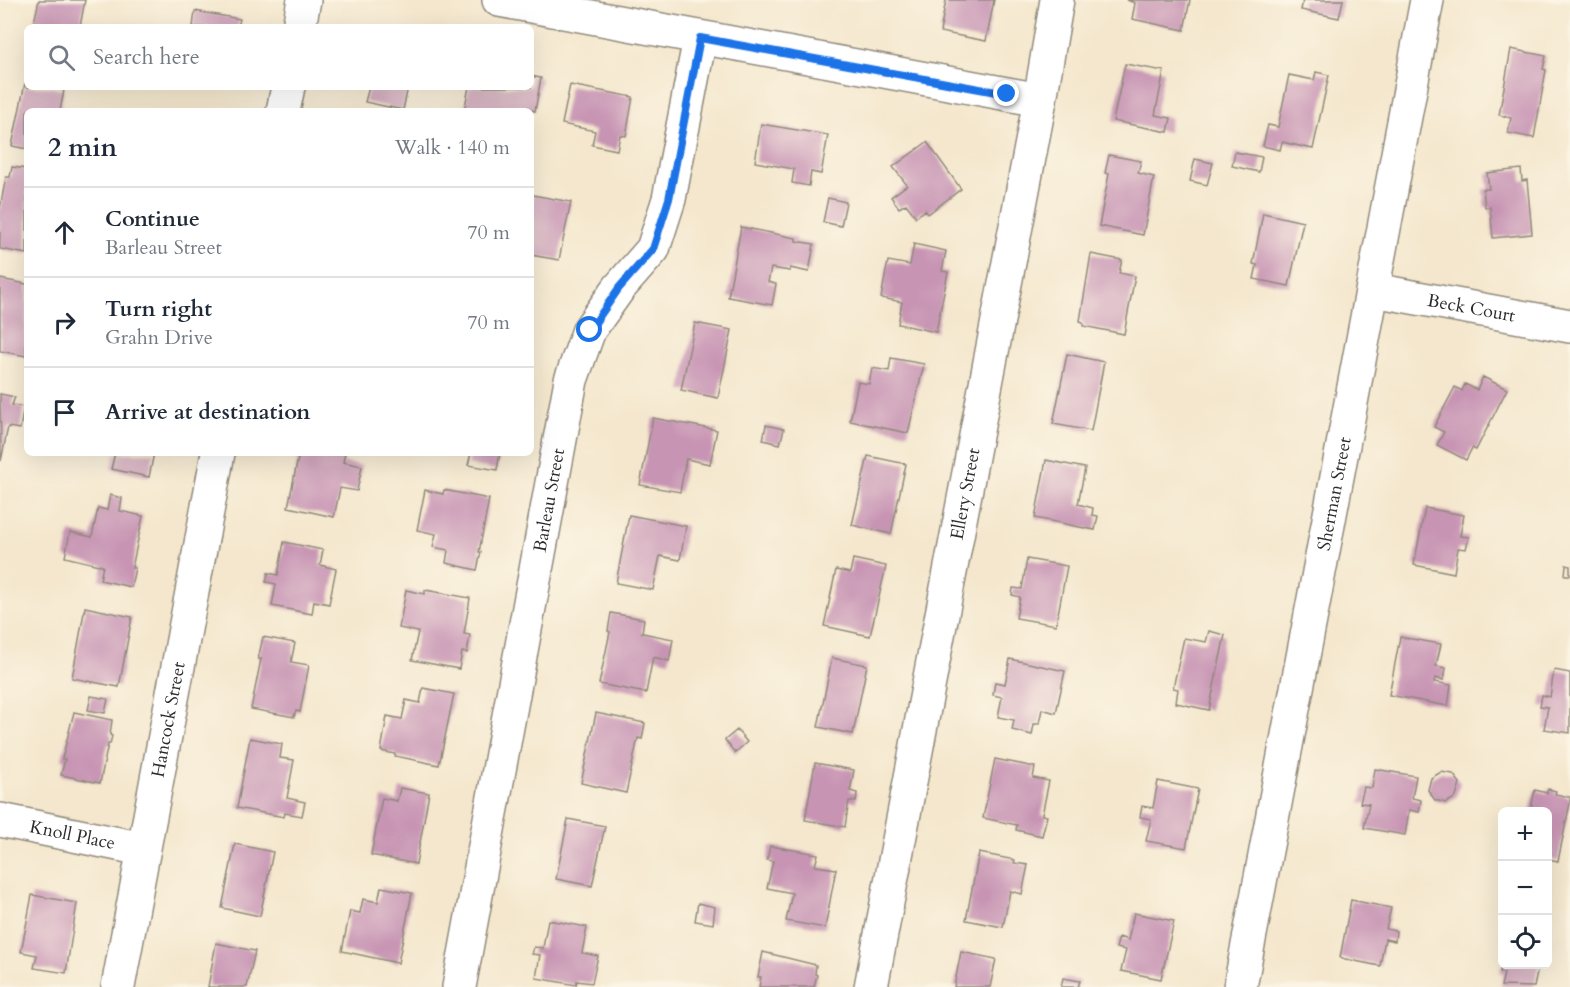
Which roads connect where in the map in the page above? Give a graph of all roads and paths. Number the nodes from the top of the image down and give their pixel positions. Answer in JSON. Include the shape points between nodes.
{"nodes":[{"id":1,"x":304,"y":0,"type":"edge"},
{"id":2,"x":499,"y":0,"type":"edge"},
{"id":3,"x":1058,"y":0,"type":"edge"},
{"id":4,"x":1427,"y":0,"type":"edge"},
{"id":5,"x":300,"y":24,"type":"edge"},
{"id":6,"x":700,"y":38,"type":"junction"},
{"id":7,"x":287,"y":90,"type":"edge"},
{"id":8,"x":1040,"y":100,"type":"junction"},
{"id":9,"x":284,"y":108,"type":"edge"},
{"id":10,"x":1374,"y":290,"type":"junction"},
{"id":11,"x":1570,"y":326,"type":"edge"},
{"id":12,"x":217,"y":456,"type":"edge"},
{"id":13,"x":0,"y":820,"type":"edge"},
{"id":14,"x":143,"y":849,"type":"junction"},
{"id":15,"x":118,"y":987,"type":"edge"},
{"id":16,"x":459,"y":987,"type":"edge"},
{"id":17,"x":872,"y":987,"type":"edge"},
{"id":18,"x":1240,"y":987,"type":"edge"}],
"edges":[{"from":1,"to":5,"type":"street"},
{"from":2,"to":6,"type":"street"},
{"from":3,"to":8,"type":"street","name":"Ellery Street"},
{"from":4,"to":10,"type":"street","name":"Sherman Street"},
{"from":6,"to":8,"type":"street"},
{"from":6,"to":16,"type":"street","name":"Barleau Street","via":[[669,199],[653,249],[590,330],[571,380]]},
{"from":7,"to":9,"type":"street"},
{"from":8,"to":17,"type":"street","name":"Ellery Street"},
{"from":10,"to":11,"type":"street","name":"Beck Court"},
{"from":10,"to":18,"type":"street","name":"Sherman Street"},
{"from":12,"to":14,"type":"street","name":"Hancock Street"},
{"from":13,"to":14,"type":"street","name":"Knoll Place"},
{"from":14,"to":15,"type":"street","name":"Hancock Street"}]}
